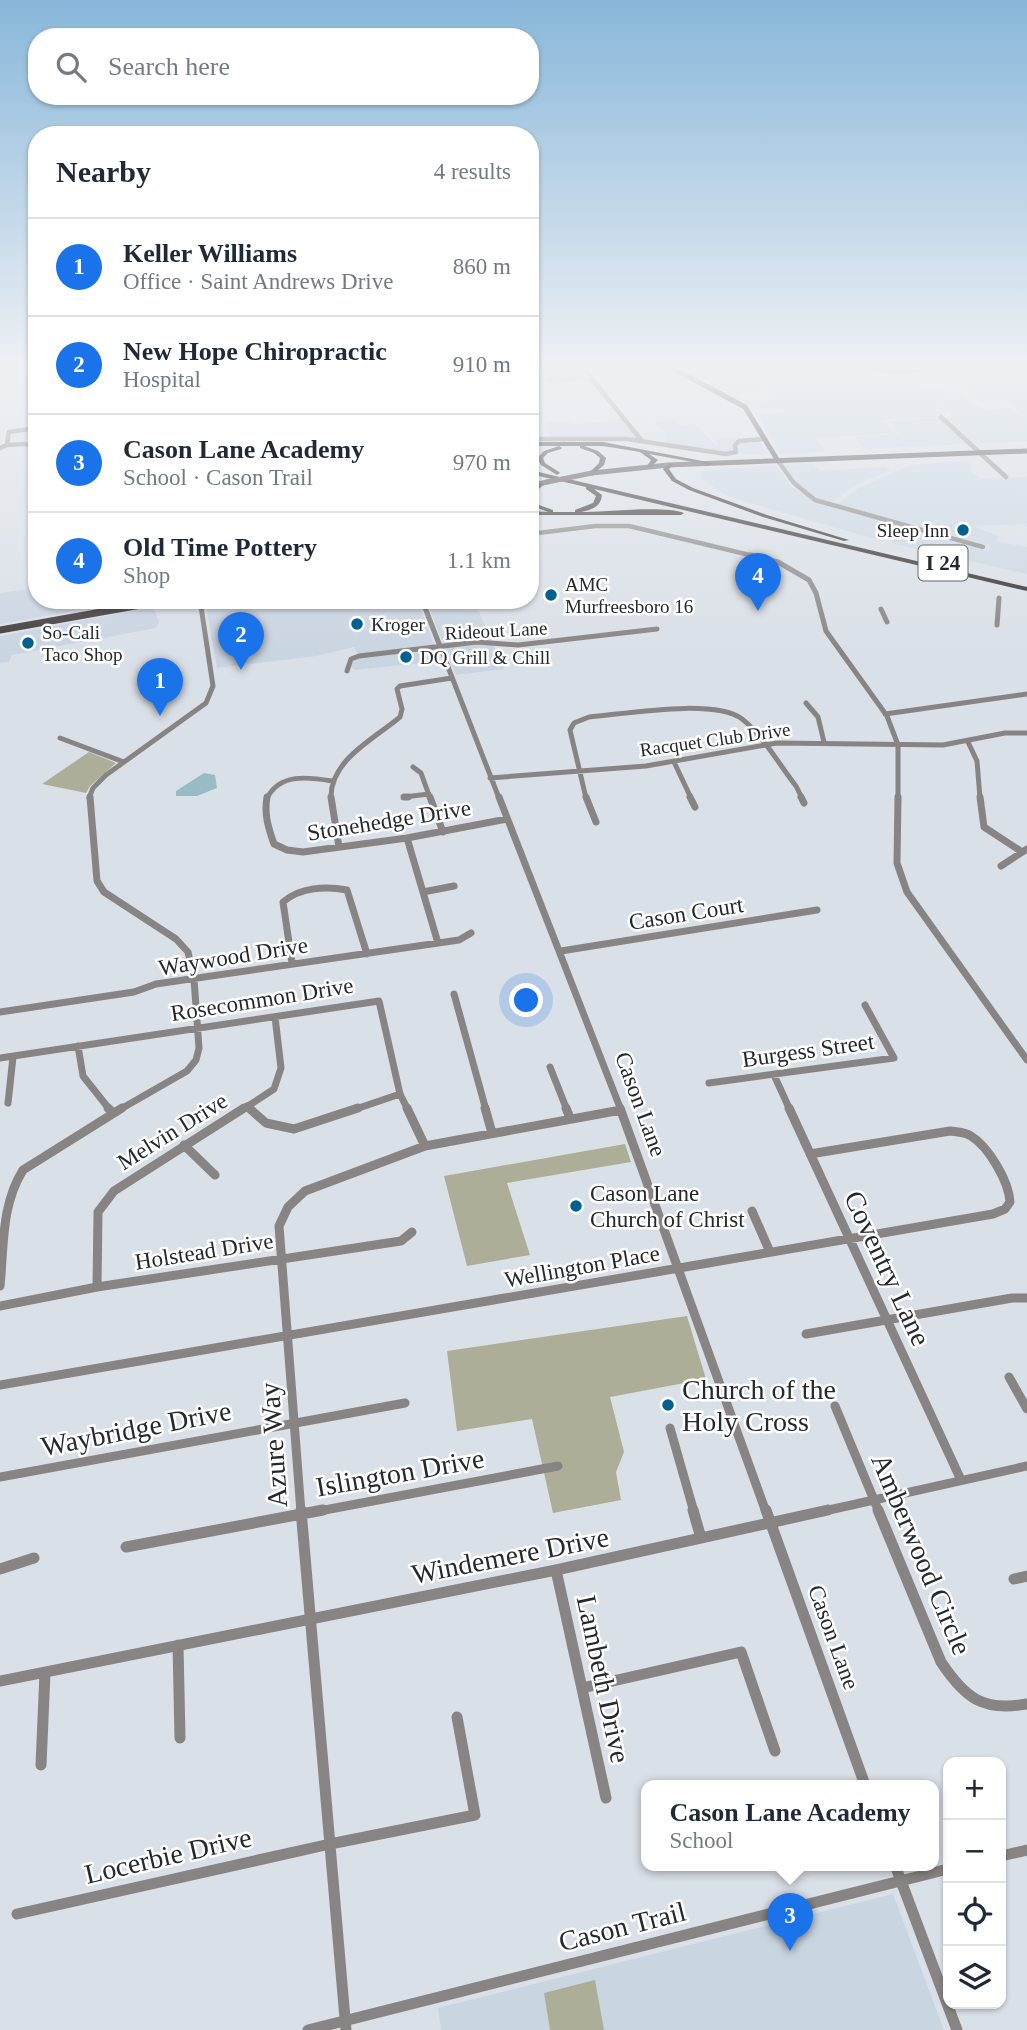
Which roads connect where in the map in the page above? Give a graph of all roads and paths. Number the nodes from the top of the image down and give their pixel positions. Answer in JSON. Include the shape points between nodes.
{"nodes":[{"id":1,"x":543,"y":464,"type":"edge"},
{"id":2,"x":600,"y":464,"type":"edge"},
{"id":3,"x":653,"y":464,"type":"edge"},
{"id":4,"x":670,"y":464,"type":"junction"},
{"id":5,"x":681,"y":464,"type":"edge"},
{"id":6,"x":780,"y":464,"type":"edge"},
{"id":7,"x":992,"y":464,"type":"edge"},
{"id":8,"x":650,"y":466,"type":"junction"},
{"id":9,"x":539,"y":470,"type":"edge"},
{"id":10,"x":539,"y":472,"type":"edge"},
{"id":11,"x":557,"y":473,"type":"junction"},
{"id":12,"x":592,"y":473,"type":"junction"},
{"id":13,"x":1006,"y":477,"type":"dead end"},
{"id":14,"x":573,"y":482,"type":"junction"},
{"id":15,"x":544,"y":483,"type":"junction"},
{"id":16,"x":539,"y":484,"type":"edge"},
{"id":17,"x":539,"y":488,"type":"edge"},
{"id":18,"x":539,"y":507,"type":"edge"},
{"id":19,"x":539,"y":514,"type":"edge"},
{"id":20,"x":739,"y":522,"type":"junction"},
{"id":21,"x":539,"y":533,"type":"edge"},
{"id":22,"x":859,"y":544,"type":"junction"},
{"id":23,"x":983,"y":547,"type":"dead end"},
{"id":24,"x":1027,"y":582,"type":"edge"},
{"id":25,"x":1027,"y":589,"type":"edge"},
{"id":26,"x":999,"y":598,"type":"dead end"},
{"id":27,"x":118,"y":609,"type":"edge"},
{"id":28,"x":201,"y":609,"type":"edge"},
{"id":29,"x":426,"y":609,"type":"edge"},
{"id":30,"x":881,"y":609,"type":"dead end"},
{"id":31,"x":887,"y":622,"type":"dead end"},
{"id":32,"x":997,"y":625,"type":"dead end"},
{"id":33,"x":656,"y":629,"type":"dead end"},
{"id":34,"x":0,"y":630,"type":"edge"},
{"id":35,"x":440,"y":646,"type":"junction"},
{"id":36,"x":347,"y":671,"type":"dead end"},
{"id":37,"x":452,"y":678,"type":"junction"},
{"id":38,"x":1027,"y":694,"type":"edge"},
{"id":39,"x":806,"y":703,"type":"dead end"},
{"id":40,"x":885,"y":714,"type":"junction"},
{"id":41,"x":1027,"y":733,"type":"edge"},
{"id":42,"x":60,"y":738,"type":"dead end"},
{"id":43,"x":824,"y":742,"type":"junction"},
{"id":44,"x":968,"y":742,"type":"junction"},
{"id":45,"x":764,"y":744,"type":"junction"},
{"id":46,"x":898,"y":745,"type":"junction"},
{"id":47,"x":124,"y":762,"type":"junction"},
{"id":48,"x":674,"y":762,"type":"junction"},
{"id":49,"x":413,"y":767,"type":"dead end"},
{"id":50,"x":579,"y":771,"type":"junction"},
{"id":51,"x":490,"y":776,"type":"junction"},
{"id":52,"x":332,"y":781,"type":"junction"},
{"id":53,"x":429,"y":794,"type":"junction"},
{"id":54,"x":404,"y":797,"type":"dead end"},
{"id":55,"x":804,"y":803,"type":"dead end"},
{"id":56,"x":695,"y":807,"type":"dead end"},
{"id":57,"x":507,"y":819,"type":"junction"},
{"id":58,"x":596,"y":822,"type":"dead end"},
{"id":59,"x":443,"y":832,"type":"junction"},
{"id":60,"x":407,"y":838,"type":"junction"},
{"id":61,"x":340,"y":847,"type":"junction"},
{"id":62,"x":1025,"y":851,"type":"edge"},
{"id":63,"x":1001,"y":866,"type":"dead end"},
{"id":64,"x":454,"y":886,"type":"dead end"},
{"id":65,"x":423,"y":892,"type":"junction"},
{"id":66,"x":817,"y":909,"type":"dead end"},
{"id":67,"x":471,"y":933,"type":"dead end"},
{"id":68,"x":439,"y":943,"type":"junction"},
{"id":69,"x":561,"y":951,"type":"junction"},
{"id":70,"x":367,"y":954,"type":"junction"},
{"id":71,"x":292,"y":963,"type":"junction"},
{"id":72,"x":194,"y":978,"type":"junction"},
{"id":73,"x":454,"y":994,"type":"dead end"},
{"id":74,"x":865,"y":1004,"type":"dead end"},
{"id":75,"x":0,"y":1012,"type":"edge"},
{"id":76,"x":275,"y":1017,"type":"junction"},
{"id":77,"x":198,"y":1029,"type":"junction"},
{"id":78,"x":78,"y":1046,"type":"junction"},
{"id":79,"x":13,"y":1057,"type":"junction"},
{"id":80,"x":0,"y":1058,"type":"edge"},
{"id":81,"x":1027,"y":1060,"type":"edge"},
{"id":82,"x":550,"y":1067,"type":"dead end"},
{"id":83,"x":774,"y":1075,"type":"junction"},
{"id":84,"x":709,"y":1083,"type":"dead end"},
{"id":85,"x":400,"y":1094,"type":"junction"},
{"id":86,"x":8,"y":1103,"type":"dead end"},
{"id":87,"x":247,"y":1106,"type":"junction"},
{"id":88,"x":621,"y":1110,"type":"junction"},
{"id":89,"x":113,"y":1112,"type":"junction"},
{"id":90,"x":570,"y":1118,"type":"junction"},
{"id":91,"x":492,"y":1133,"type":"junction"},
{"id":92,"x":184,"y":1144,"type":"junction"},
{"id":93,"x":425,"y":1146,"type":"junction"},
{"id":94,"x":810,"y":1154,"type":"junction"},
{"id":95,"x":215,"y":1175,"type":"dead end"},
{"id":96,"x":752,"y":1211,"type":"dead end"},
{"id":97,"x":412,"y":1232,"type":"dead end"},
{"id":98,"x":849,"y":1238,"type":"junction"},
{"id":99,"x":770,"y":1252,"type":"junction"},
{"id":100,"x":280,"y":1259,"type":"junction"},
{"id":101,"x":677,"y":1269,"type":"junction"},
{"id":102,"x":0,"y":1286,"type":"edge"},
{"id":103,"x":97,"y":1287,"type":"junction"},
{"id":104,"x":1027,"y":1298,"type":"edge"},
{"id":105,"x":0,"y":1306,"type":"edge"},
{"id":106,"x":887,"y":1320,"type":"junction"},
{"id":107,"x":806,"y":1334,"type":"dead end"},
{"id":108,"x":287,"y":1337,"type":"junction"},
{"id":109,"x":1009,"y":1377,"type":"dead end"},
{"id":110,"x":0,"y":1385,"type":"edge"},
{"id":111,"x":405,"y":1403,"type":"dead end"},
{"id":112,"x":835,"y":1406,"type":"dead end"},
{"id":113,"x":1027,"y":1409,"type":"edge"},
{"id":114,"x":293,"y":1421,"type":"junction"},
{"id":115,"x":670,"y":1428,"type":"dead end"},
{"id":116,"x":558,"y":1466,"type":"dead end"},
{"id":117,"x":1027,"y":1466,"type":"edge"},
{"id":118,"x":0,"y":1477,"type":"edge"},
{"id":119,"x":961,"y":1480,"type":"junction"},
{"id":120,"x":872,"y":1500,"type":"junction"},
{"id":121,"x":301,"y":1513,"type":"junction"},
{"id":122,"x":770,"y":1523,"type":"junction"},
{"id":123,"x":701,"y":1538,"type":"junction"},
{"id":124,"x":126,"y":1547,"type":"dead end"},
{"id":125,"x":34,"y":1558,"type":"dead end"},
{"id":126,"x":0,"y":1569,"type":"edge"},
{"id":127,"x":556,"y":1570,"type":"junction"},
{"id":128,"x":1027,"y":1576,"type":"edge"},
{"id":129,"x":1014,"y":1579,"type":"dead end"},
{"id":130,"x":311,"y":1618,"type":"junction"},
{"id":131,"x":178,"y":1645,"type":"junction"},
{"id":132,"x":45,"y":1673,"type":"junction"},
{"id":133,"x":0,"y":1681,"type":"edge"},
{"id":134,"x":582,"y":1688,"type":"junction"},
{"id":135,"x":1027,"y":1704,"type":"edge"},
{"id":136,"x":457,"y":1717,"type":"dead end"},
{"id":137,"x":180,"y":1738,"type":"dead end"},
{"id":138,"x":775,"y":1751,"type":"dead end"},
{"id":139,"x":41,"y":1766,"type":"dead end"},
{"id":140,"x":863,"y":1780,"type":"edge"},
{"id":141,"x":606,"y":1798,"type":"dead end"},
{"id":142,"x":331,"y":1844,"type":"junction"},
{"id":143,"x":1027,"y":1850,"type":"edge"},
{"id":144,"x":1006,"y":1855,"type":"edge"},
{"id":145,"x":943,"y":1870,"type":"edge"},
{"id":146,"x":897,"y":1871,"type":"edge"},
{"id":147,"x":901,"y":1881,"type":"junction"},
{"id":148,"x":17,"y":1914,"type":"dead end"},
{"id":149,"x":346,"y":2026,"type":"edge"},
{"id":150,"x":308,"y":2030,"type":"edge"},
{"id":151,"x":957,"y":2030,"type":"edge"}],
"edges":[{"from":1,"to":11,"type":"highway"},
{"from":2,"to":12,"type":"highway"},
{"from":3,"to":8,"type":"highway"},
{"from":4,"to":5,"type":"main road"},
{"from":4,"to":8,"type":"main road"},
{"from":4,"to":22,"type":"highway","via":[[669,475],[682,485]]},
{"from":6,"to":23,"type":"street","via":[[789,480],[815,500]]},
{"from":7,"to":13,"type":"street"},
{"from":8,"to":12,"type":"main road"},
{"from":9,"to":11,"type":"highway","number":"I 24"},
{"from":10,"to":14,"type":"highway","number":"I 24"},
{"from":11,"to":22,"type":"highway","number":"I 24"},
{"from":12,"to":15,"type":"main road","bridge":true},
{"from":14,"to":18,"type":"highway","via":[[596,491],[597,504],[559,512]]},
{"from":14,"to":20,"type":"highway","number":"I 24"},
{"from":15,"to":16,"type":"main road"},
{"from":15,"to":17,"type":"highway"},
{"from":19,"to":20,"type":"highway","via":[[572,517],[657,511]]},
{"from":20,"to":25,"type":"highway","number":"I 24"},
{"from":21,"to":40,"type":"street","via":[[629,526],[778,562],[809,580],[826,631]]},
{"from":22,"to":24,"type":"highway","number":"I 24"},
{"from":26,"to":32,"type":"street"},
{"from":27,"to":34,"type":"main road"},
{"from":28,"to":47,"type":"street","via":[[211,695],[198,710]]},
{"from":29,"to":35,"type":"street","name":"Cason Lane"},
{"from":30,"to":31,"type":"street"},
{"from":33,"to":35,"type":"street","name":"Rideout Lane","via":[[518,645],[477,642]]},
{"from":35,"to":36,"type":"street","name":"Rideout Lane","via":[[359,656],[351,659]]},
{"from":35,"to":37,"type":"street","name":"Cason Lane"},
{"from":37,"to":51,"type":"street","name":"Cason Lane"},
{"from":37,"to":52,"type":"street","via":[[400,685],[400,717],[360,748]]},
{"from":38,"to":40,"type":"street"},
{"from":39,"to":43,"type":"street","via":[[818,717]]},
{"from":40,"to":46,"type":"street"},
{"from":41,"to":44,"type":"street","name":"Racquet Club Drive"},
{"from":42,"to":47,"type":"street"},
{"from":43,"to":45,"type":"street","name":"Racquet Club Drive"},
{"from":43,"to":46,"type":"street","name":"Racquet Club Drive"},
{"from":44,"to":46,"type":"street","name":"Racquet Club Drive"},
{"from":44,"to":62,"type":"street","via":[[978,757],[985,827]]},
{"from":45,"to":48,"type":"street","name":"Racquet Club Drive"},
{"from":45,"to":50,"type":"street","via":[[742,719],[719,709],[589,717],[570,730]]},
{"from":45,"to":55,"type":"street"},
{"from":46,"to":81,"type":"street","via":[[898,863],[907,892]]},
{"from":47,"to":72,"type":"street","via":[[93,788],[88,801],[97,881],[104,892],[176,939],[188,952]]},
{"from":48,"to":50,"type":"street","name":"Racquet Club Drive"},
{"from":48,"to":56,"type":"street"},
{"from":49,"to":53,"type":"street"},
{"from":50,"to":51,"type":"street","name":"Racquet Club Drive"},
{"from":50,"to":58,"type":"street"},
{"from":51,"to":57,"type":"street","name":"Cason Lane"},
{"from":52,"to":61,"type":"street"},
{"from":52,"to":61,"type":"street","name":"Stonehedge Drive","via":[[315,778],[282,783],[266,793],[264,802],[274,844],[303,852]]},
{"from":53,"to":54,"type":"street"},
{"from":53,"to":59,"type":"street"},
{"from":57,"to":59,"type":"street","name":"Stonehedge Drive"},
{"from":57,"to":69,"type":"street","name":"Cason Lane"},
{"from":59,"to":60,"type":"street","name":"Stonehedge Drive"},
{"from":60,"to":61,"type":"street","name":"Stonehedge Drive"},
{"from":60,"to":65,"type":"street"},
{"from":62,"to":63,"type":"street"},
{"from":64,"to":65,"type":"street"},
{"from":65,"to":68,"type":"street"},
{"from":66,"to":69,"type":"street","name":"Cason Court"},
{"from":67,"to":68,"type":"street","name":"Waywood Drive"},
{"from":68,"to":70,"type":"street","name":"Waywood Drive"},
{"from":69,"to":88,"type":"street","name":"Cason Lane"},
{"from":70,"to":71,"type":"street","name":"Waywood Drive"},
{"from":70,"to":71,"type":"street","via":[[347,890],[301,892],[283,902]]},
{"from":71,"to":72,"type":"street","name":"Waywood Drive"},
{"from":72,"to":75,"type":"street","name":"Waywood Drive"},
{"from":72,"to":77,"type":"street"},
{"from":73,"to":91,"type":"street"},
{"from":74,"to":83,"type":"street","name":"Burgess Street","via":[[894,1058]]},
{"from":76,"to":77,"type":"street","name":"Rosecommon Drive"},
{"from":76,"to":85,"type":"street","name":"Rosecommon Drive","via":[[379,1001]]},
{"from":76,"to":87,"type":"street","name":"Melvin Drive","via":[[281,1068],[274,1089]]},
{"from":77,"to":78,"type":"street","name":"Rosecommon Drive"},
{"from":77,"to":89,"type":"street","via":[[196,1060],[187,1071]]},
{"from":78,"to":79,"type":"street","name":"Rosecommon Drive"},
{"from":78,"to":89,"type":"street","via":[[80,1074]]},
{"from":79,"to":80,"type":"street","name":"Rosecommon Drive"},
{"from":79,"to":86,"type":"street"},
{"from":82,"to":90,"type":"street"},
{"from":83,"to":84,"type":"street","name":"Burgess Street"},
{"from":83,"to":94,"type":"street","name":"Coventry Lane"},
{"from":85,"to":87,"type":"street","via":[[294,1129],[266,1123]]},
{"from":85,"to":93,"type":"street","name":"Rosecommon Drive"},
{"from":87,"to":92,"type":"street","name":"Melvin Drive"},
{"from":88,"to":90,"type":"street","name":"Azure Way"},
{"from":88,"to":101,"type":"street","name":"Cason Lane"},
{"from":89,"to":102,"type":"street","via":[[33,1162],[15,1180]]},
{"from":90,"to":91,"type":"street","name":"Azure Way"},
{"from":91,"to":93,"type":"street","name":"Azure Way"},
{"from":92,"to":95,"type":"street"},
{"from":92,"to":103,"type":"street","name":"Melvin Drive","via":[[114,1191],[98,1212]]},
{"from":93,"to":100,"type":"street","name":"Azure Way","via":[[305,1191],[288,1208],[279,1226]]},
{"from":94,"to":98,"type":"street","name":"Coventry Lane"},
{"from":94,"to":98,"type":"street","name":"Wellington Place","via":[[960,1132],[982,1147],[1011,1197],[1006,1209],[993,1214]]},
{"from":96,"to":99,"type":"street"},
{"from":97,"to":100,"type":"street","name":"Holstead Drive","via":[[401,1241]]},
{"from":98,"to":99,"type":"street","name":"Wellington Place"},
{"from":98,"to":106,"type":"street","name":"Coventry Lane"},
{"from":99,"to":101,"type":"street","name":"Wellington Place"},
{"from":100,"to":103,"type":"street","name":"Holstead Drive"},
{"from":100,"to":108,"type":"street","name":"Azure Way"},
{"from":101,"to":108,"type":"street","name":"Wellington Place"},
{"from":101,"to":122,"type":"street","name":"Cason Lane"},
{"from":103,"to":105,"type":"street","name":"Holstead Drive"},
{"from":104,"to":106,"type":"street"},
{"from":106,"to":107,"type":"street"},
{"from":106,"to":119,"type":"street","name":"Coventry Lane"},
{"from":108,"to":110,"type":"street","name":"Wellington Place"},
{"from":108,"to":114,"type":"street","name":"Azure Way"},
{"from":109,"to":113,"type":"street"},
{"from":111,"to":114,"type":"street","name":"Waybridge Drive"},
{"from":112,"to":120,"type":"street","name":"Amberwood Circle"},
{"from":114,"to":118,"type":"street","name":"Waybridge Drive"},
{"from":114,"to":121,"type":"street","name":"Azure Way"},
{"from":115,"to":123,"type":"street"},
{"from":116,"to":121,"type":"street","name":"Islington Drive"},
{"from":117,"to":119,"type":"street","name":"Windemere Drive"},
{"from":119,"to":120,"type":"street","name":"Windemere Drive"},
{"from":120,"to":122,"type":"street","name":"Windemere Drive"},
{"from":120,"to":135,"type":"street","name":"Amberwood Circle","via":[[954,1684],[969,1698],[991,1707]]},
{"from":121,"to":124,"type":"street","name":"Islington Drive"},
{"from":121,"to":130,"type":"street","name":"Azure Way"},
{"from":122,"to":123,"type":"street","name":"Windemere Drive"},
{"from":122,"to":140,"type":"street","name":"Cason Lane"},
{"from":123,"to":127,"type":"street","name":"Windemere Drive"},
{"from":125,"to":126,"type":"street"},
{"from":127,"to":130,"type":"street","name":"Windemere Drive"},
{"from":127,"to":134,"type":"street","name":"Lambeth Drive"},
{"from":128,"to":129,"type":"street"},
{"from":130,"to":131,"type":"street","name":"Windemere Drive"},
{"from":130,"to":142,"type":"street","name":"Azure Way"},
{"from":131,"to":132,"type":"street","name":"Windemere Drive"},
{"from":131,"to":137,"type":"street"},
{"from":132,"to":133,"type":"street","name":"Windemere Drive"},
{"from":132,"to":139,"type":"street"},
{"from":134,"to":138,"type":"street","via":[[741,1652]]},
{"from":134,"to":141,"type":"street","name":"Lambeth Drive"},
{"from":136,"to":142,"type":"street","name":"Locerbie Drive","via":[[475,1815]]},
{"from":142,"to":148,"type":"street","name":"Locerbie Drive"},
{"from":142,"to":149,"type":"street","name":"Azure Way"},
{"from":143,"to":144,"type":"street"},
{"from":145,"to":147,"type":"street","name":"Cason Trail"},
{"from":146,"to":147,"type":"street"},
{"from":147,"to":149,"type":"street","name":"Cason Trail"},
{"from":147,"to":151,"type":"street"},
{"from":149,"to":150,"type":"street","name":"Cason Trail"}]}
